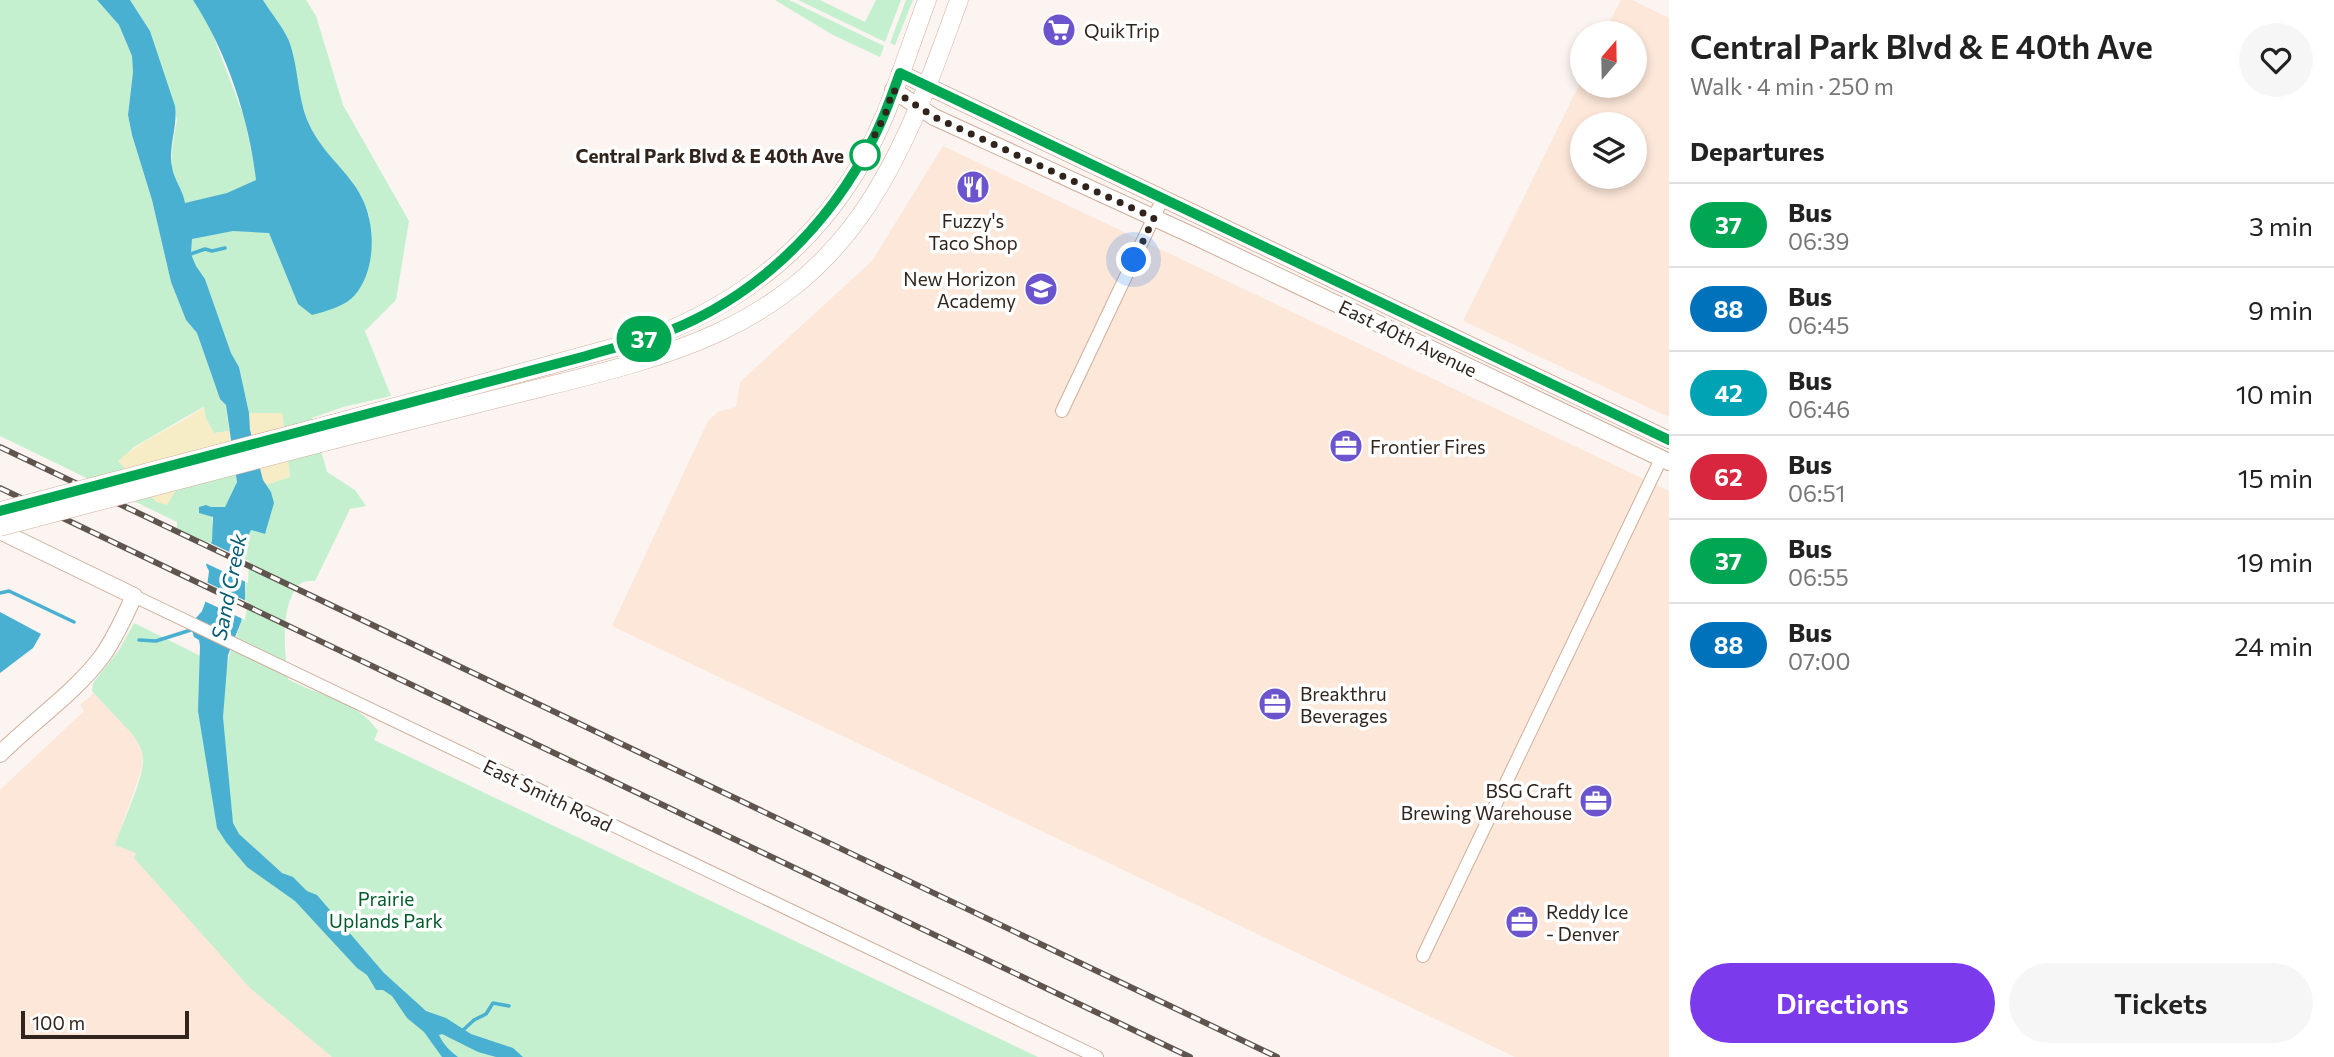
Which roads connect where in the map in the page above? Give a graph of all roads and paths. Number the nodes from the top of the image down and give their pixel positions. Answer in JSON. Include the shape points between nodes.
{"nodes":[{"id":1,"x":927,"y":0,"type":"edge"},
{"id":2,"x":959,"y":0,"type":"edge"},
{"id":3,"x":900,"y":73,"type":"junction"},
{"id":4,"x":927,"y":85,"type":"junction"},
{"id":5,"x":893,"y":90,"type":"junction"},
{"id":6,"x":918,"y":106,"type":"junction"},
{"id":7,"x":1163,"y":198,"type":"junction"},
{"id":8,"x":1154,"y":218,"type":"junction"},
{"id":9,"x":1464,"y":341,"type":"junction"},
{"id":10,"x":1454,"y":360,"type":"junction"},
{"id":11,"x":1062,"y":411,"type":"dead end"},
{"id":12,"x":334,"y":432,"type":"junction"},
{"id":13,"x":1669,"y":440,"type":"edge"},
{"id":14,"x":1666,"y":459,"type":"edge"},
{"id":15,"x":0,"y":511,"type":"edge"},
{"id":16,"x":0,"y":529,"type":"edge"},
{"id":17,"x":134,"y":596,"type":"junction"},
{"id":18,"x":0,"y":754,"type":"edge"},
{"id":19,"x":1423,"y":956,"type":"dead end"},
{"id":20,"x":1097,"y":1057,"type":"edge"}],
"edges":[{"from":1,"to":3,"type":"main road"},
{"from":2,"to":4,"type":"main road"},
{"from":3,"to":4,"type":"street","name":"East 40th Avenue"},
{"from":3,"to":5,"type":"main road"},
{"from":4,"to":6,"type":"main road"},
{"from":4,"to":7,"type":"street","name":"East 40th Avenue"},
{"from":5,"to":6,"type":"street","name":"East 40th Avenue"},
{"from":5,"to":12,"type":"main road","via":[[864,156],[822,220],[782,261],[718,307],[653,337]]},
{"from":6,"to":8,"type":"street","name":"East 40th Avenue"},
{"from":6,"to":12,"type":"main road","via":[[885,178],[853,226],[810,272],[748,319],[643,362]]},
{"from":7,"to":8,"type":"street"},
{"from":7,"to":9,"type":"street","name":"East 40th Avenue"},
{"from":8,"to":10,"type":"street","name":"East 40th Avenue"},
{"from":8,"to":11,"type":"street"},
{"from":9,"to":10,"type":"street"},
{"from":9,"to":13,"type":"street","name":"East 40th Avenue"},
{"from":10,"to":14,"type":"street","name":"East 40th Avenue"},
{"from":12,"to":15,"type":"main road","bridge":true},
{"from":12,"to":16,"type":"main road","bridge":true},
{"from":14,"to":19,"type":"street","name":"East 40th Avenue"},
{"from":16,"to":17,"type":"street","name":"East Smith Road"},
{"from":17,"to":18,"type":"street","via":[[88,673]]},
{"from":17,"to":20,"type":"street","name":"East Smith Road"}]}
